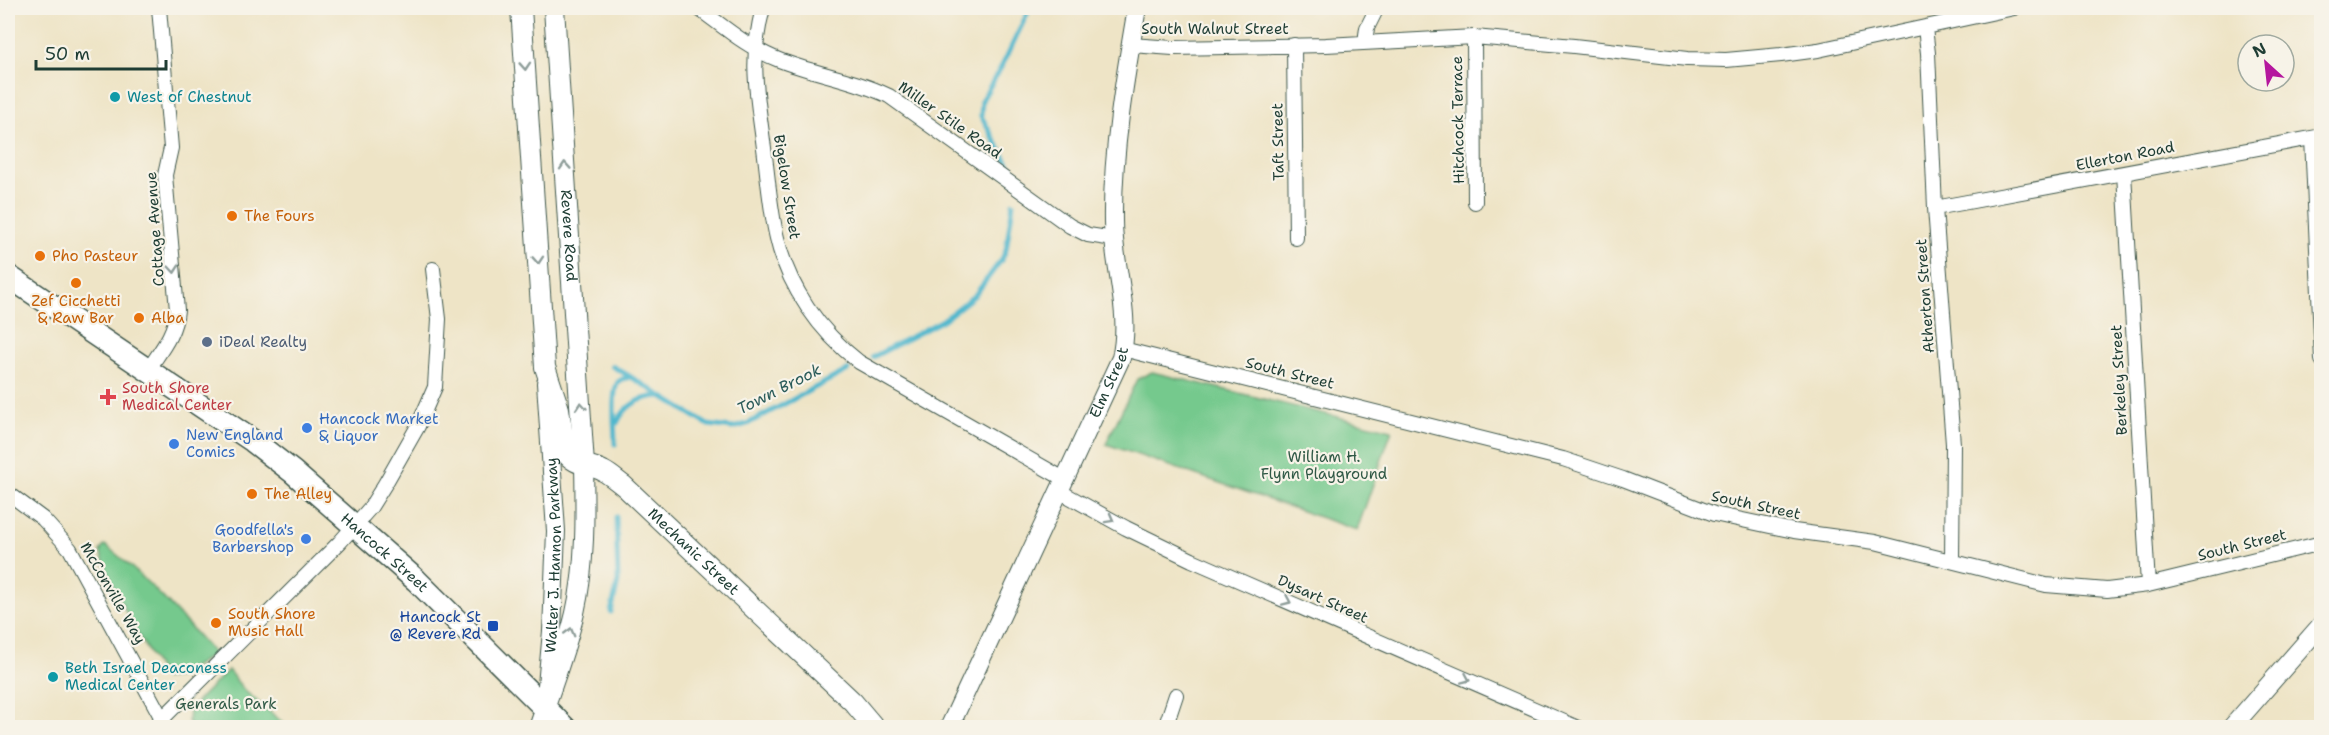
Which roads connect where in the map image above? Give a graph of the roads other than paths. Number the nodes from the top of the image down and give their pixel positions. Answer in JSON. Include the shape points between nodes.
{"nodes":[{"id":1,"x":159,"y":8,"type":"edge"},
{"id":2,"x":521,"y":8,"type":"edge"},
{"id":3,"x":554,"y":8,"type":"edge"},
{"id":4,"x":698,"y":8,"type":"edge"},
{"id":5,"x":764,"y":8,"type":"edge"},
{"id":6,"x":1137,"y":8,"type":"edge"},
{"id":7,"x":1377,"y":8,"type":"edge"},
{"id":8,"x":2014,"y":8,"type":"edge"},
{"id":9,"x":1925,"y":28,"type":"junction"},
{"id":10,"x":1474,"y":37,"type":"junction"},
{"id":11,"x":1365,"y":42,"type":"junction"},
{"id":12,"x":1131,"y":45,"type":"junction"},
{"id":13,"x":1294,"y":45,"type":"junction"},
{"id":14,"x":755,"y":49,"type":"junction"},
{"id":15,"x":2317,"y":137,"type":"edge"},
{"id":16,"x":2124,"y":173,"type":"junction"},
{"id":17,"x":1475,"y":202,"type":"dead end"},
{"id":18,"x":1935,"y":208,"type":"junction"},
{"id":19,"x":1296,"y":238,"type":"dead end"},
{"id":20,"x":1114,"y":239,"type":"junction"},
{"id":21,"x":433,"y":269,"type":"dead end"},
{"id":22,"x":8,"y":276,"type":"edge"},
{"id":23,"x":1123,"y":349,"type":"junction"},
{"id":24,"x":2322,"y":360,"type":"edge"},
{"id":25,"x":545,"y":367,"type":"junction"},
{"id":26,"x":148,"y":370,"type":"junction"},
{"id":27,"x":584,"y":465,"type":"junction"},
{"id":28,"x":1062,"y":485,"type":"junction"},
{"id":29,"x":8,"y":493,"type":"edge"},
{"id":30,"x":356,"y":525,"type":"junction"},
{"id":31,"x":2322,"y":543,"type":"edge"},
{"id":32,"x":1952,"y":561,"type":"junction"},
{"id":33,"x":2148,"y":585,"type":"junction"},
{"id":34,"x":2322,"y":624,"type":"edge"},
{"id":35,"x":1176,"y":695,"type":"dead end"},
{"id":36,"x":542,"y":718,"type":"edge"},
{"id":37,"x":161,"y":725,"type":"edge"},
{"id":38,"x":565,"y":728,"type":"edge"},
{"id":39,"x":876,"y":728,"type":"edge"},
{"id":40,"x":949,"y":728,"type":"edge"},
{"id":41,"x":1165,"y":728,"type":"edge"},
{"id":42,"x":1578,"y":728,"type":"edge"},
{"id":43,"x":2231,"y":728,"type":"edge"}],
"edges":[{"from":1,"to":26,"type":"street","name":"Cottage Avenue","one_way":true,"via":[[171,148],[165,175],[176,319],[170,337]]},
{"from":2,"to":25,"type":"main road","one_way":true},
{"from":27,"to":3,"type":"main road","name":"Revere Road","one_way":true},
{"from":4,"to":14,"type":"street","name":"Miller Stile Road"},
{"from":5,"to":14,"type":"street","name":"Bigelow Street"},
{"from":6,"to":12,"type":"street","name":"Elm Street"},
{"from":7,"to":11,"type":"street"},
{"from":8,"to":9,"type":"street","name":"South Walnut Street"},
{"from":9,"to":10,"type":"street","name":"South Walnut Street","via":[[1800,53],[1726,60]]},
{"from":9,"to":18,"type":"street","name":"Atherton Street"},
{"from":10,"to":11,"type":"street","name":"South Walnut Street"},
{"from":10,"to":17,"type":"street","name":"Hitchcock Terrace"},
{"from":11,"to":13,"type":"street","name":"South Walnut Street"},
{"from":12,"to":13,"type":"street","name":"South Walnut Street"},
{"from":12,"to":20,"type":"street","name":"Elm Street","via":[[1119,129]]},
{"from":13,"to":19,"type":"street","name":"Taft Street"},
{"from":14,"to":20,"type":"street","name":"Miller Stile Road","via":[[889,96],[1070,226],[1098,238]]},
{"from":14,"to":28,"type":"street","name":"Bigelow Street","via":[[755,86],[777,240],[793,282],[808,307],[838,344],[859,362]]},
{"from":15,"to":16,"type":"street","name":"Ellerton Road"},
{"from":15,"to":24,"type":"street"},
{"from":16,"to":18,"type":"street","name":"Ellerton Road"},
{"from":16,"to":33,"type":"street","name":"Berkeley Street"},
{"from":18,"to":32,"type":"street","name":"Atherton Street","via":[[1953,444]]},
{"from":20,"to":23,"type":"street","name":"Elm Street","via":[[1125,324]]},
{"from":21,"to":30,"type":"street","via":[[439,319],[435,387],[385,484]]},
{"from":22,"to":26,"type":"main road","name":"Hancock Street"},
{"from":23,"to":28,"type":"street","name":"Elm Street"},
{"from":23,"to":32,"type":"street","name":"South Street","via":[[1563,459],[1714,514],[1794,531],[1875,542]]},
{"from":25,"to":27,"type":"main road","name":"Mechanic Street","via":[[559,409],[565,451],[572,460]]},
{"from":25,"to":36,"type":"street","name":"Walter J. Hannon Parkway","via":[[556,551]]},
{"from":26,"to":30,"type":"main road","name":"Hancock Street","via":[[273,456]]},
{"from":36,"to":27,"type":"street","name":"Walter J. Hannon Parkway","one_way":true,"via":[[579,594]]},
{"from":27,"to":39,"type":"main road","name":"Mechanic Street","via":[[604,472],[624,486]]},
{"from":28,"to":40,"type":"street","name":"Elm Street"},
{"from":28,"to":42,"type":"street","name":"Dysart Street","one_way":true,"via":[[1126,528],[1192,560]]},
{"from":29,"to":37,"type":"street","name":"McConville Way","via":[[43,519],[70,549]]},
{"from":30,"to":36,"type":"main road","name":"Hancock Street","via":[[436,600]]},
{"from":30,"to":37,"type":"street"},
{"from":31,"to":33,"type":"street","name":"South Street"},
{"from":32,"to":33,"type":"street","name":"South Street","via":[[2046,585],[2107,590]]},
{"from":34,"to":43,"type":"street"},
{"from":35,"to":41,"type":"street"},
{"from":36,"to":38,"type":"main road","name":"Hancock Street"}]}
